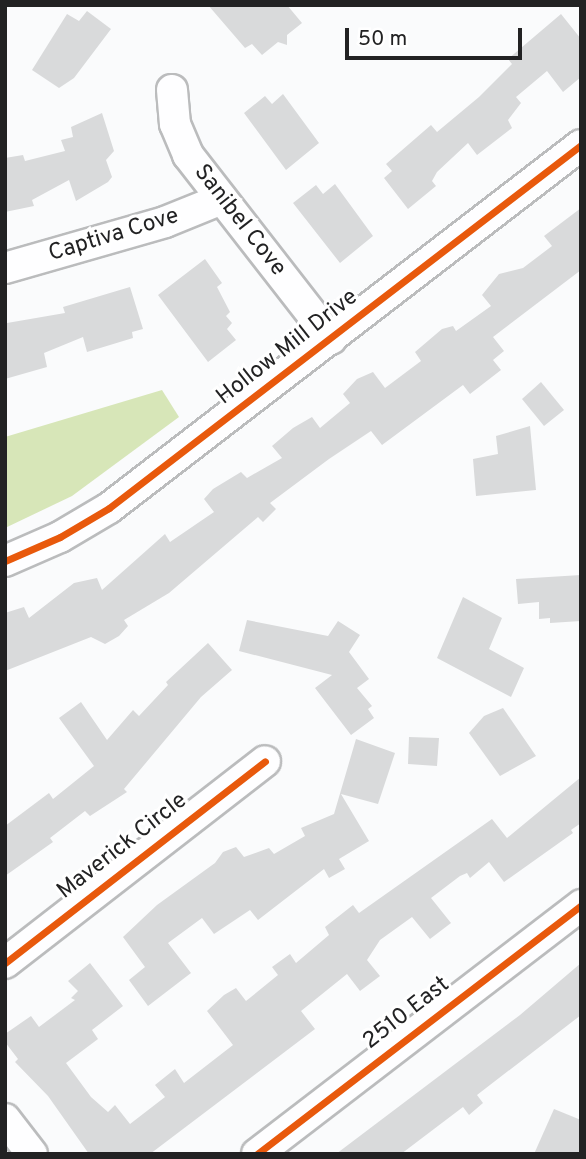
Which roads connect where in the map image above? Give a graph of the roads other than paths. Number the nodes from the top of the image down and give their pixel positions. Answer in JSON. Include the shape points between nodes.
{"nodes":[{"id":1,"x":172,"y":90,"type":"dead end"},
{"id":2,"x":581,"y":145,"type":"edge"},
{"id":3,"x":222,"y":199,"type":"junction"},
{"id":4,"x":5,"y":268,"type":"edge"},
{"id":5,"x":331,"y":339,"type":"junction"},
{"id":6,"x":5,"y":561,"type":"edge"},
{"id":7,"x":265,"y":761,"type":"dead end"},
{"id":8,"x":581,"y":905,"type":"edge"},
{"id":9,"x":5,"y":963,"type":"edge"},
{"id":10,"x":5,"y":1119,"type":"edge"},
{"id":11,"x":32,"y":1154,"type":"edge"},
{"id":12,"x":257,"y":1154,"type":"edge"}],
"edges":[{"from":1,"to":3,"type":"street","name":"Sanibel Cove","via":[[175,124],[188,155]]},
{"from":2,"to":5,"type":"street","name":"Hollow Mill Drive"},
{"from":3,"to":4,"type":"street","name":"Captiva Cove","via":[[165,222]]},
{"from":3,"to":5,"type":"street","name":"Sanibel Cove"},
{"from":5,"to":6,"type":"street","name":"Hollow Mill Drive","via":[[109,508],[60,537]]},
{"from":7,"to":9,"type":"street","name":"Maverick Circle"},
{"from":8,"to":12,"type":"street","name":"2510 East"},
{"from":10,"to":11,"type":"street"}]}
